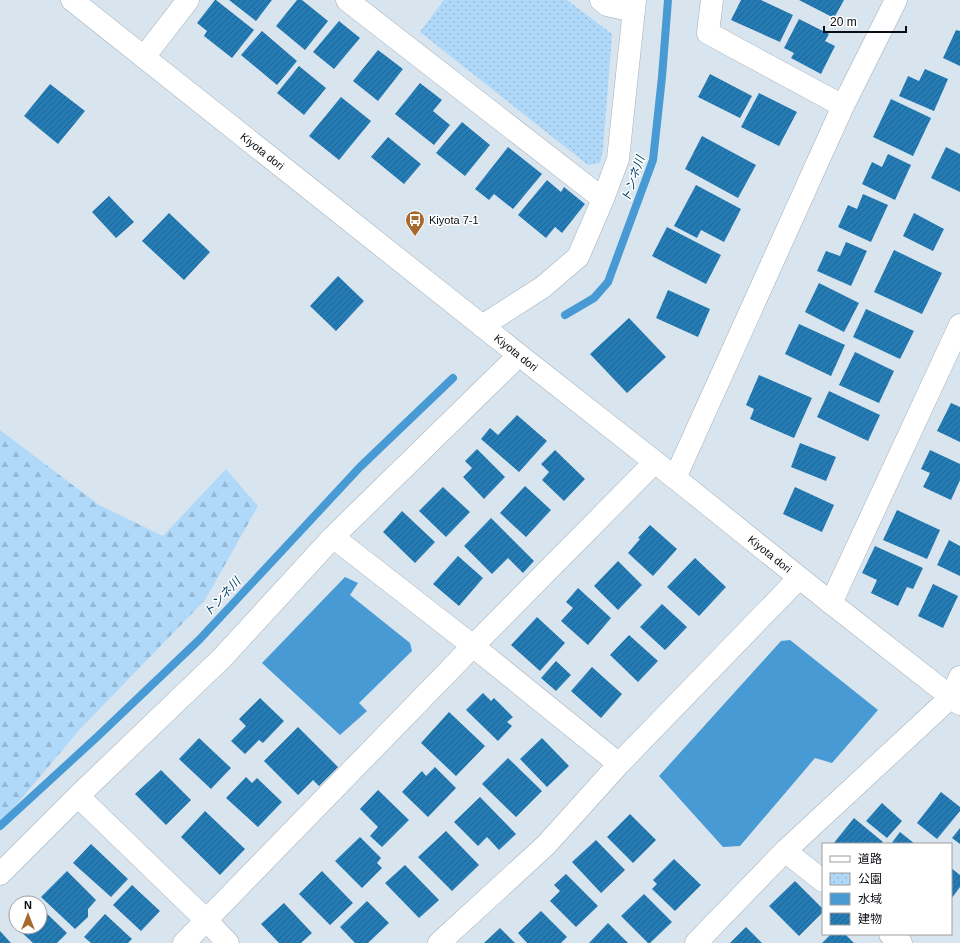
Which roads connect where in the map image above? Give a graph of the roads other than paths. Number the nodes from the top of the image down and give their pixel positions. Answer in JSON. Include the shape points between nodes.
{"nodes":[{"id":1,"x":72,"y":0,"type":"edge"},
{"id":2,"x":188,"y":0,"type":"edge"},
{"id":3,"x":347,"y":0,"type":"edge"},
{"id":4,"x":601,"y":0,"type":"edge"},
{"id":5,"x":712,"y":0,"type":"edge"},
{"id":6,"x":896,"y":0,"type":"edge"},
{"id":7,"x":635,"y":5,"type":"edge"},
{"id":8,"x":144,"y":57,"type":"junction"},
{"id":9,"x":843,"y":106,"type":"junction"},
{"id":10,"x":603,"y":199,"type":"junction"},
{"id":11,"x":960,"y":325,"type":"edge"},
{"id":12,"x":482,"y":326,"type":"junction"},
{"id":13,"x":519,"y":355,"type":"junction"},
{"id":14,"x":655,"y":462,"type":"junction"},
{"id":15,"x":675,"y":478,"type":"junction"},
{"id":16,"x":333,"y":537,"type":"junction"},
{"id":17,"x":799,"y":578,"type":"junction"},
{"id":18,"x":830,"y":603,"type":"junction"},
{"id":19,"x":472,"y":646,"type":"junction"},
{"id":20,"x":960,"y":677,"type":"edge"},
{"id":21,"x":955,"y":700,"type":"edge"},
{"id":22,"x":620,"y":764,"type":"junction"},
{"id":23,"x":78,"y":796,"type":"junction"},
{"id":24,"x":785,"y":851,"type":"junction"},
{"id":25,"x":0,"y":874,"type":"edge"},
{"id":26,"x":822,"y":880,"type":"edge"},
{"id":27,"x":206,"y":920,"type":"junction"},
{"id":28,"x":891,"y":935,"type":"edge"},
{"id":29,"x":184,"y":943,"type":"edge"},
{"id":30,"x":228,"y":943,"type":"edge"},
{"id":31,"x":439,"y":943,"type":"edge"},
{"id":32,"x":696,"y":943,"type":"edge"},
{"id":33,"x":901,"y":943,"type":"edge"}],
"edges":[{"from":1,"to":8,"type":"street","name":"Kiyota dori"},
{"from":2,"to":8,"type":"street"},
{"from":3,"to":10,"type":"street"},
{"from":4,"to":7,"type":"street","via":[[607,5]]},
{"from":5,"to":9,"type":"street","via":[[708,33]]},
{"from":6,"to":9,"type":"street"},
{"from":7,"to":10,"type":"street","via":[[618,159]]},
{"from":8,"to":12,"type":"street","name":"Kiyota dori"},
{"from":9,"to":15,"type":"street"},
{"from":10,"to":12,"type":"street","via":[[578,257],[543,287]]},
{"from":11,"to":18,"type":"street"},
{"from":12,"to":13,"type":"street","name":"Kiyota dori"},
{"from":13,"to":14,"type":"street","name":"Kiyota dori"},
{"from":13,"to":16,"type":"street"},
{"from":14,"to":15,"type":"street","name":"Kiyota dori"},
{"from":14,"to":19,"type":"street"},
{"from":15,"to":17,"type":"street","name":"Kiyota dori"},
{"from":16,"to":19,"type":"street"},
{"from":16,"to":23,"type":"street","via":[[222,658]]},
{"from":17,"to":18,"type":"street","name":"Kiyota dori"},
{"from":17,"to":22,"type":"street"},
{"from":18,"to":21,"type":"street","name":"Kiyota dori"},
{"from":19,"to":22,"type":"street"},
{"from":19,"to":27,"type":"street"},
{"from":20,"to":21,"type":"street"},
{"from":21,"to":24,"type":"street"},
{"from":22,"to":31,"type":"street","via":[[546,845]]},
{"from":23,"to":25,"type":"street"},
{"from":23,"to":27,"type":"street"},
{"from":24,"to":26,"type":"street"},
{"from":24,"to":32,"type":"street"},
{"from":27,"to":29,"type":"street"},
{"from":27,"to":30,"type":"street"},
{"from":28,"to":33,"type":"street"}]}
